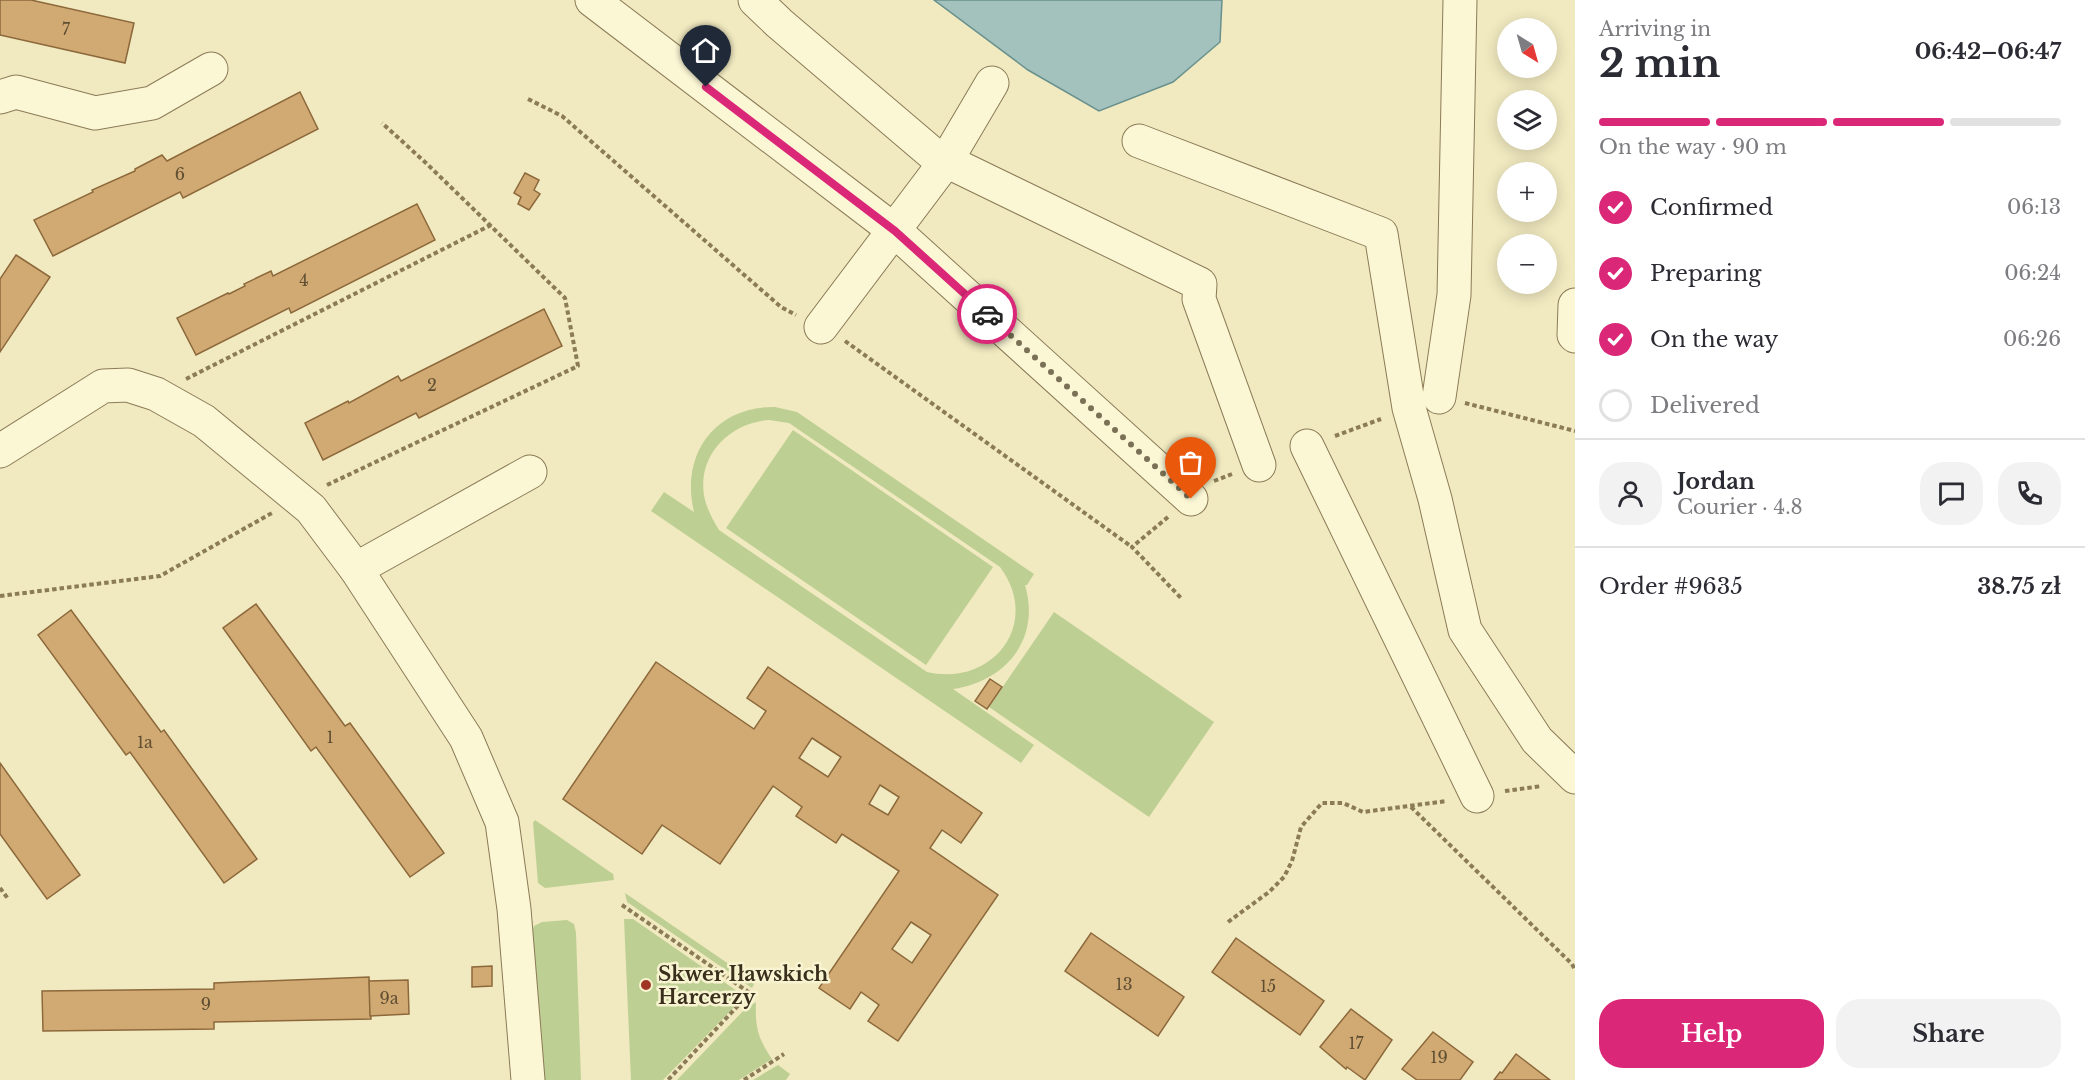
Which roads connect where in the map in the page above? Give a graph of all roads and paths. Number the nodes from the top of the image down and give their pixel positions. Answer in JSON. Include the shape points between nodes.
{"nodes":[{"id":1,"x":592,"y":0,"type":"edge"},
{"id":2,"x":755,"y":0,"type":"edge"},
{"id":3,"x":1460,"y":0,"type":"edge"},
{"id":4,"x":211,"y":69,"type":"dead end"},
{"id":5,"x":992,"y":83,"type":"dead end"},
{"id":6,"x":0,"y":97,"type":"edge"},
{"id":7,"x":382,"y":123,"type":"dead end"},
{"id":8,"x":1139,"y":141,"type":"dead end"},
{"id":9,"x":946,"y":161,"type":"junction"},
{"id":10,"x":490,"y":225,"type":"junction"},
{"id":11,"x":895,"y":231,"type":"junction"},
{"id":12,"x":1575,"y":305,"type":"edge"},
{"id":13,"x":821,"y":327,"type":"dead end"},
{"id":14,"x":1575,"y":336,"type":"edge"},
{"id":15,"x":156,"y":394,"type":"junction"},
{"id":16,"x":1439,"y":397,"type":"dead end"},
{"id":17,"x":1307,"y":446,"type":"dead end"},
{"id":18,"x":0,"y":451,"type":"edge"},
{"id":19,"x":1259,"y":465,"type":"dead end"},
{"id":20,"x":530,"y":472,"type":"dead end"},
{"id":21,"x":297,"y":498,"type":"junction"},
{"id":22,"x":1191,"y":499,"type":"dead end"},
{"id":23,"x":356,"y":569,"type":"junction"},
{"id":24,"x":0,"y":596,"type":"edge"},
{"id":25,"x":1564,"y":780,"type":"edge"},
{"id":26,"x":1477,"y":796,"type":"junction"},
{"id":27,"x":1412,"y":807,"type":"junction"},
{"id":28,"x":0,"y":888,"type":"edge"},
{"id":29,"x":9,"y":900,"type":"dead end"},
{"id":30,"x":622,"y":905,"type":"dead end"},
{"id":31,"x":1228,"y":922,"type":"dead end"},
{"id":32,"x":1575,"y":970,"type":"edge"},
{"id":33,"x":784,"y":1054,"type":"dead end"},
{"id":34,"x":528,"y":1080,"type":"edge"},
{"id":35,"x":668,"y":1080,"type":"edge"},
{"id":36,"x":744,"y":1080,"type":"edge"}],
"edges":[{"from":1,"to":11,"type":"street"},
{"from":2,"to":9,"type":"street","via":[[934,155]]},
{"from":3,"to":16,"type":"street","via":[[1454,295]]},
{"from":4,"to":6,"type":"street","via":[[152,103],[95,113],[16,92]]},
{"from":5,"to":9,"type":"street"},
{"from":7,"to":10,"type":"path"},
{"from":8,"to":25,"type":"street","via":[[1381,234],[1409,408],[1466,630]]},
{"from":9,"to":11,"type":"street"},
{"from":9,"to":19,"type":"street","via":[[1200,284],[1199,299]]},
{"from":10,"to":15,"type":"path"},
{"from":10,"to":21,"type":"path","via":[[565,298],[578,366]]},
{"from":11,"to":13,"type":"street"},
{"from":11,"to":22,"type":"street"},
{"from":12,"to":14,"type":"street"},
{"from":15,"to":18,"type":"street","via":[[128,385],[103,386]]},
{"from":15,"to":21,"type":"street","via":[[204,421]]},
{"from":17,"to":26,"type":"street"},
{"from":20,"to":23,"type":"street"},
{"from":21,"to":23,"type":"street","via":[[311,509]]},
{"from":21,"to":24,"type":"path","via":[[160,576]]},
{"from":23,"to":34,"type":"street","via":[[466,738],[502,822],[514,909]]},
{"from":25,"to":26,"type":"path"},
{"from":26,"to":27,"type":"path"},
{"from":27,"to":31,"type":"path","via":[[1363,812],[1343,803],[1322,803],[1301,827],[1284,877]]},
{"from":27,"to":32,"type":"path"},
{"from":28,"to":29,"type":"path"},
{"from":30,"to":35,"type":"path","via":[[750,993]]},
{"from":33,"to":36,"type":"path"}]}
